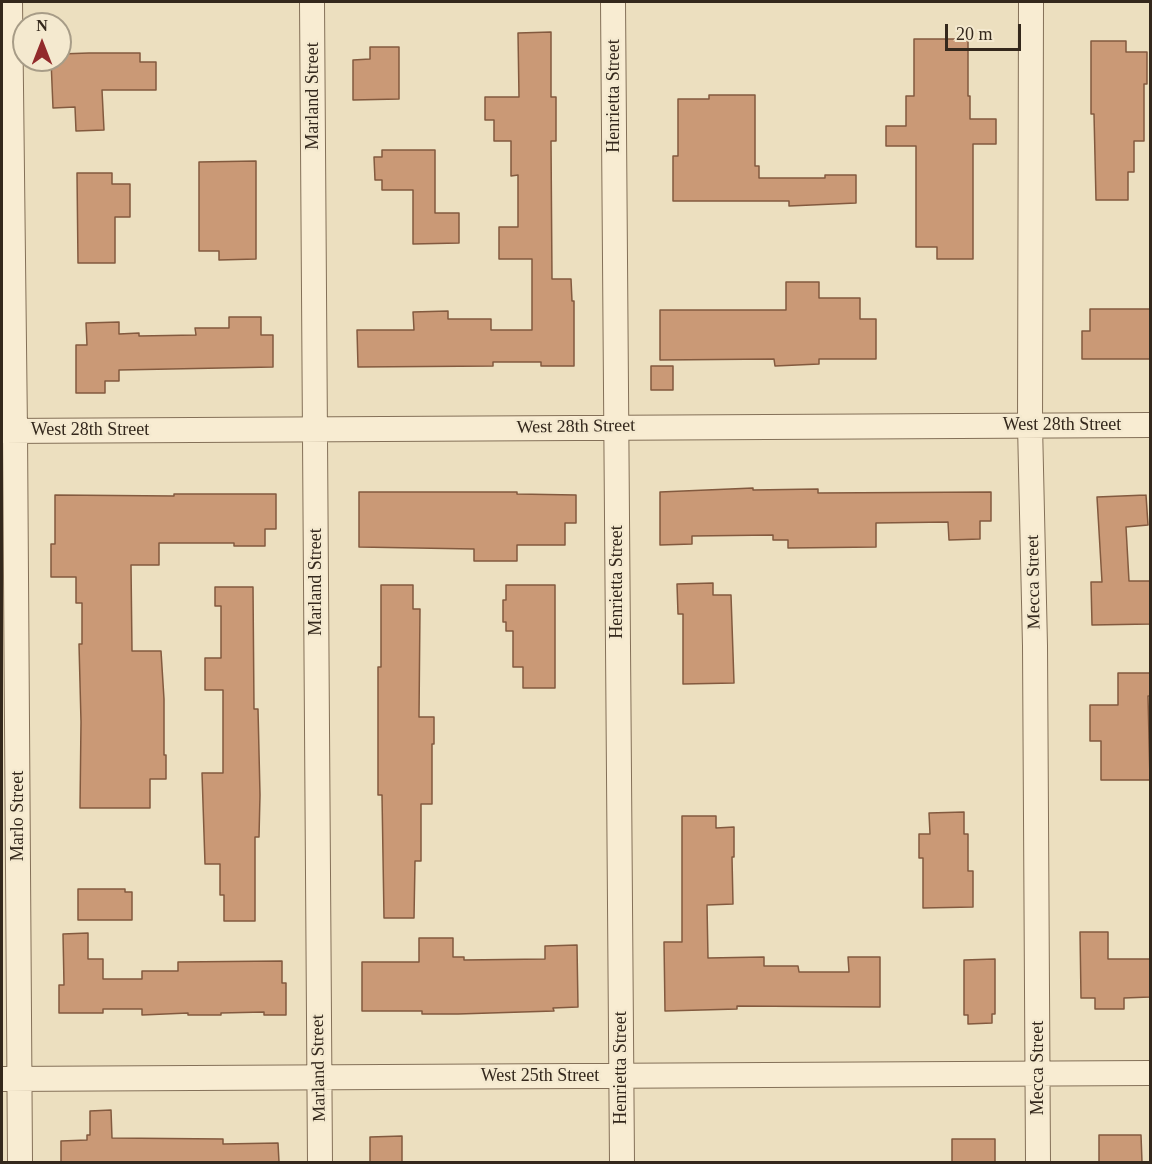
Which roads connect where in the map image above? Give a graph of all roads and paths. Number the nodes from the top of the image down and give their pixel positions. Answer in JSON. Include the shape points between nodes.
{"nodes":[{"id":1,"x":10,"y":2,"type":"edge"},
{"id":2,"x":312,"y":2,"type":"edge"},
{"id":3,"x":613,"y":2,"type":"edge"},
{"id":4,"x":1031,"y":2,"type":"edge"},
{"id":5,"x":1030,"y":425,"type":"junction"},
{"id":6,"x":1150,"y":425,"type":"edge"},
{"id":7,"x":616,"y":427,"type":"junction"},
{"id":8,"x":315,"y":430,"type":"junction"},
{"id":9,"x":8,"y":431,"type":"edge"},
{"id":10,"x":1150,"y":1073,"type":"edge"},
{"id":11,"x":1038,"y":1074,"type":"junction"},
{"id":12,"x":621,"y":1075,"type":"junction"},
{"id":13,"x":319,"y":1078,"type":"junction"},
{"id":14,"x":10,"y":1079,"type":"edge"},
{"id":15,"x":20,"y":1162,"type":"edge"},
{"id":16,"x":320,"y":1162,"type":"edge"},
{"id":17,"x":622,"y":1162,"type":"edge"},
{"id":18,"x":1038,"y":1162,"type":"edge"}],
"edges":[{"from":1,"to":9,"type":"street","name":"Marlo Street"},
{"from":2,"to":8,"type":"street","name":"Marland Street"},
{"from":3,"to":7,"type":"street","name":"Henrietta Street"},
{"from":4,"to":5,"type":"street","name":"Mecca Street"},
{"from":5,"to":6,"type":"street","name":"West 28th Street"},
{"from":5,"to":7,"type":"street","name":"West 28th Street"},
{"from":5,"to":11,"type":"street","name":"Mecca Street"},
{"from":7,"to":8,"type":"street","name":"West 28th Street"},
{"from":7,"to":12,"type":"street","name":"Henrietta Street"},
{"from":8,"to":9,"type":"street","name":"West 28th Street"},
{"from":8,"to":13,"type":"street","name":"Marland Street"},
{"from":9,"to":14,"type":"street","name":"Marlo Street"},
{"from":10,"to":11,"type":"street","name":"West 25th Street"},
{"from":11,"to":12,"type":"street","name":"West 25th Street"},
{"from":11,"to":18,"type":"street","name":"Mecca Street"},
{"from":12,"to":13,"type":"street","name":"West 25th Street"},
{"from":12,"to":17,"type":"street","name":"Henrietta Street"},
{"from":13,"to":14,"type":"street","name":"West 25th Street"},
{"from":13,"to":16,"type":"street","name":"Marland Street"},
{"from":14,"to":15,"type":"street","name":"Marlo Street"}]}
